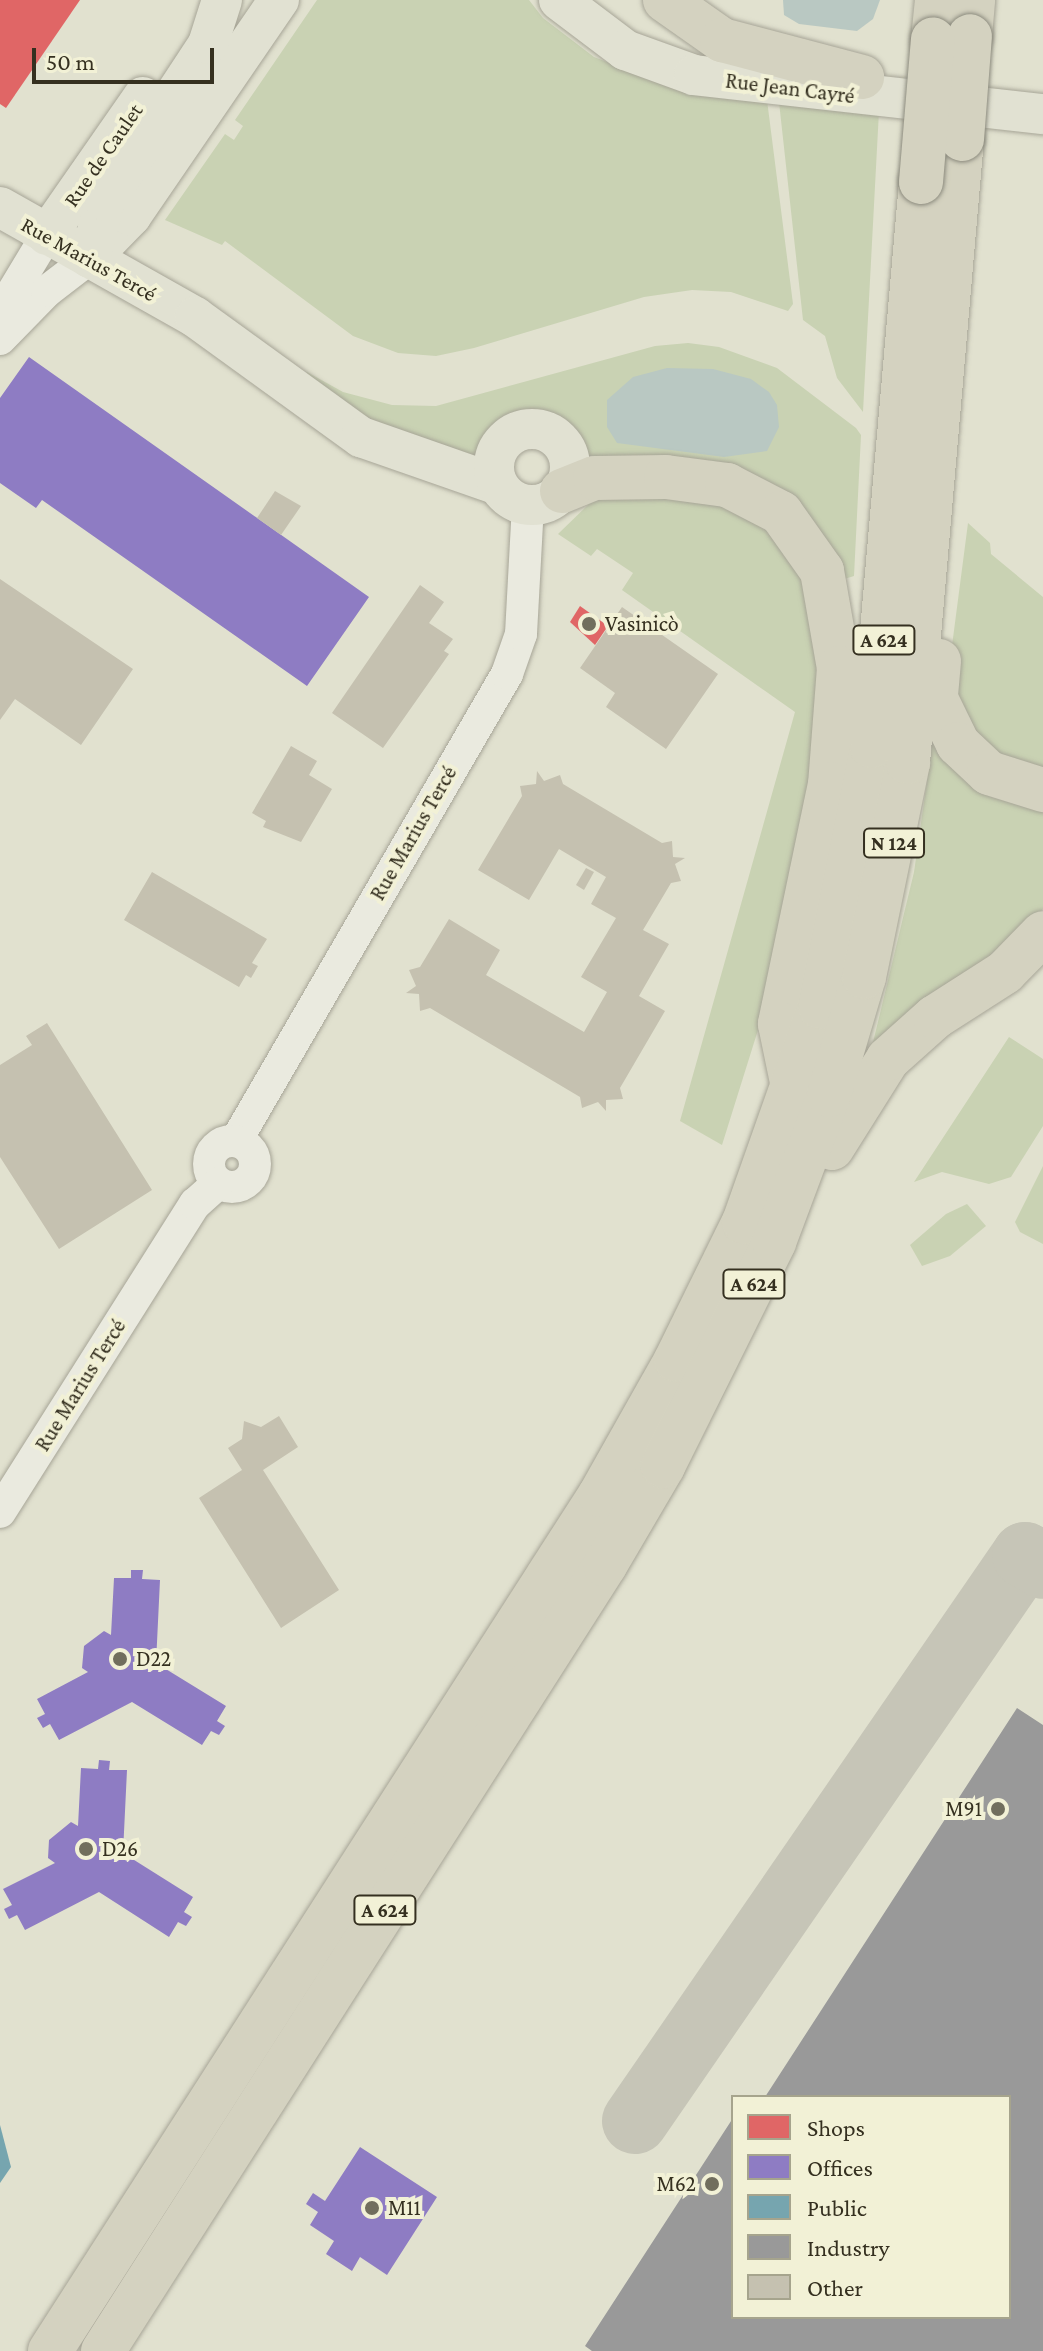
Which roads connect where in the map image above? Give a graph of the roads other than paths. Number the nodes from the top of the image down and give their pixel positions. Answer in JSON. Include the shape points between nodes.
{"nodes":[{"id":1,"x":211,"y":0,"type":"edge"},
{"id":2,"x":222,"y":0,"type":"edge"},
{"id":3,"x":279,"y":0,"type":"edge"},
{"id":4,"x":559,"y":0,"type":"edge"},
{"id":5,"x":592,"y":0,"type":"edge"},
{"id":6,"x":665,"y":0,"type":"edge"},
{"id":7,"x":954,"y":19,"type":"edge"},
{"id":8,"x":862,"y":77,"type":"junction"},
{"id":9,"x":1043,"y":94,"type":"edge"},
{"id":10,"x":1043,"y":114,"type":"edge"},
{"id":11,"x":20,"y":219,"type":"edge"},
{"id":12,"x":90,"y":258,"type":"junction"},
{"id":13,"x":0,"y":313,"type":"edge"},
{"id":14,"x":0,"y":339,"type":"edge"},
{"id":15,"x":529,"y":494,"type":"junction"},
{"id":16,"x":927,"y":584,"type":"junction"},
{"id":17,"x":1043,"y":790,"type":"edge"},
{"id":18,"x":1043,"y":933,"type":"edge"},
{"id":19,"x":811,"y":1092,"type":"junction"},
{"id":20,"x":663,"y":1466,"type":"junction"},
{"id":21,"x":0,"y":1512,"type":"edge"},
{"id":22,"x":50,"y":2351,"type":"edge"},
{"id":23,"x":103,"y":2351,"type":"edge"}],
"edges":[{"from":1,"to":11,"type":"main road","name":"Rue de Caulet"},
{"from":2,"to":12,"type":"main road","name":"Rue de Caulet","via":[[208,44],[105,201]]},
{"from":3,"to":12,"type":"main road","via":[[131,216]]},
{"from":4,"to":10,"type":"main road","name":"Rue Jean Cayré","via":[[625,50],[694,75]]},
{"from":5,"to":8,"type":"main road","name":"Rue Jean Cayré","via":[[638,31],[698,54]]},
{"from":6,"to":8,"type":"highway","via":[[722,40]]},
{"from":7,"to":16,"type":"highway","number":"N 124","bridge":true,"via":[[962,139]]},
{"from":7,"to":19,"type":"highway","number":"A 624","bridge":true,"via":[[921,182],[872,746]]},
{"from":8,"to":9,"type":"main road","name":"Rue Jean Cayré"},
{"from":11,"to":12,"type":"main road","name":"Rue Marius Tercé"},
{"from":11,"to":13,"type":"street","name":"Rue de Caulet"},
{"from":12,"to":14,"type":"street","via":[[47,291]]},
{"from":12,"to":15,"type":"main road","name":"Rue Marius Tercé","via":[[195,317],[361,437]]},
{"from":15,"to":19,"type":"highway","via":[[595,478],[666,477],[727,485],[781,513],[822,571],[839,668],[830,784],[780,1024]]},
{"from":15,"to":21,"type":"street","name":"Rue Marius Tercé","via":[[521,634],[507,674],[236,1141],[252,1152],[253,1172],[240,1185],[218,1183],[195,1204]]},
{"from":16,"to":17,"type":"highway","via":[[941,645],[936,699],[946,725],[971,759],[989,773]]},
{"from":16,"to":19,"type":"highway","number":"N 124","via":[[894,840],[864,977]]},
{"from":18,"to":20,"type":"highway","via":[[1005,972],[916,1032],[858,1099],[731,1372]]},
{"from":19,"to":20,"type":"highway","number":"A 624","via":[[774,1242]]},
{"from":19,"to":22,"type":"highway","number":"A 624","via":[[676,1360],[600,1495]]},
{"from":20,"to":23,"type":"highway","number":"A 624"}]}
